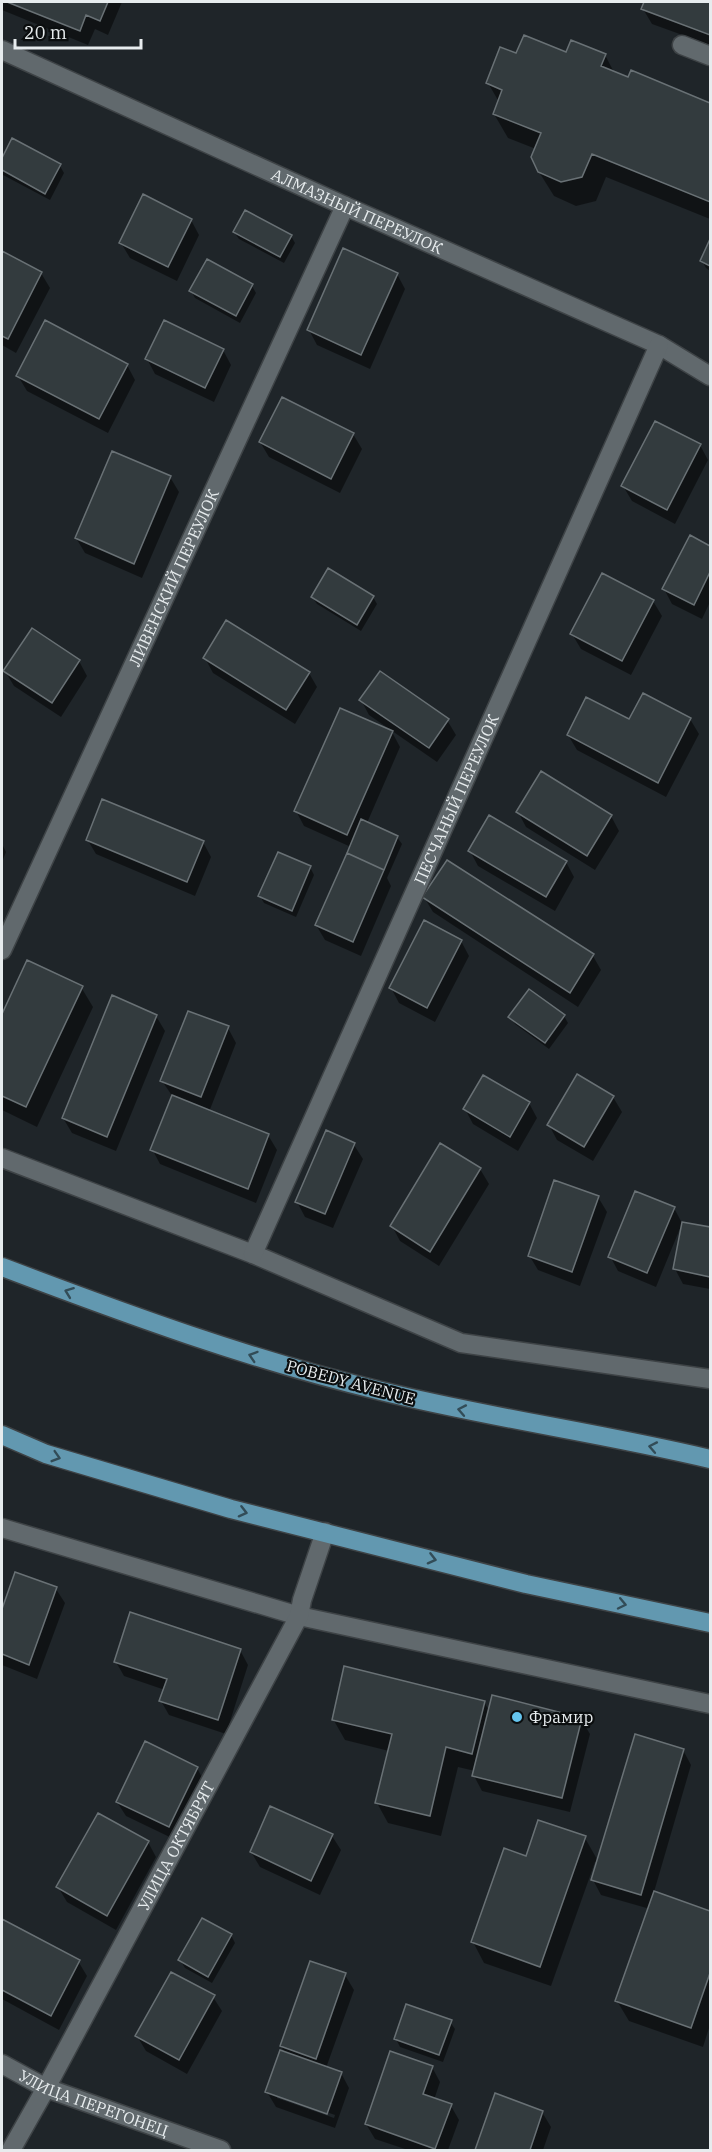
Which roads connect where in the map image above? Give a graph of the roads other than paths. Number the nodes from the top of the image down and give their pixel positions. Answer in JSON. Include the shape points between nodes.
{"nodes":[{"id":1,"x":681,"y":45,"type":"dead end"},
{"id":2,"x":2,"y":50,"type":"edge"},
{"id":3,"x":711,"y":56,"type":"edge"},
{"id":4,"x":345,"y":206,"type":"junction"},
{"id":5,"x":659,"y":345,"type":"junction"},
{"id":6,"x":711,"y":376,"type":"edge"},
{"id":7,"x":2,"y":950,"type":"edge"},
{"id":8,"x":2,"y":1158,"type":"edge"},
{"id":9,"x":252,"y":1254,"type":"junction"},
{"id":10,"x":2,"y":1267,"type":"edge"},
{"id":11,"x":711,"y":1379,"type":"edge"},
{"id":12,"x":2,"y":1435,"type":"edge"},
{"id":13,"x":711,"y":1459,"type":"edge"},
{"id":14,"x":2,"y":1528,"type":"edge"},
{"id":15,"x":325,"y":1532,"type":"junction"},
{"id":16,"x":299,"y":1616,"type":"junction"},
{"id":17,"x":711,"y":1623,"type":"edge"},
{"id":18,"x":711,"y":1704,"type":"edge"},
{"id":19,"x":2,"y":2064,"type":"edge"},
{"id":20,"x":46,"y":2088,"type":"junction"},
{"id":21,"x":11,"y":2151,"type":"edge"},
{"id":22,"x":221,"y":2151,"type":"edge"}],
"edges":[{"from":1,"to":3,"type":"street"},
{"from":2,"to":4,"type":"street","name":"АЛМАЗНЫЙ ПЕРЕУЛОК"},
{"from":4,"to":5,"type":"street","name":"АЛМАЗНЫЙ ПЕРЕУЛОК"},
{"from":4,"to":7,"type":"street","name":"ЛИВЕНСКИЙ ПЕРЕУЛОК"},
{"from":5,"to":6,"type":"street","name":"АЛМАЗНЫЙ ПЕРЕУЛОК"},
{"from":5,"to":9,"type":"street","name":"ПЕСЧАНЫЙ ПЕРЕУЛОК"},
{"from":8,"to":9,"type":"street"},
{"from":9,"to":11,"type":"street","via":[[461,1343]]},
{"from":13,"to":10,"type":"main road","name":"POBEDY AVENUE","one_way":true,"via":[[379,1391],[262,1359],[143,1320]]},
{"from":12,"to":15,"type":"main road","one_way":true,"via":[[46,1454],[231,1509]]},
{"from":14,"to":16,"type":"street"},
{"from":15,"to":16,"type":"street","name":"УЛИЦА ОКТЯБРЯТ"},
{"from":15,"to":17,"type":"main road","one_way":true,"via":[[526,1584]]},
{"from":16,"to":18,"type":"street"},
{"from":16,"to":20,"type":"street","name":"УЛИЦА ОКТЯБРЯТ"},
{"from":19,"to":20,"type":"street","name":"УЛИЦА ПЕРЕГОНЕЦ"},
{"from":20,"to":21,"type":"street","name":"УЛИЦА ОКТЯБРЯТ"},
{"from":20,"to":22,"type":"street","name":"УЛИЦА ПЕРЕГОНЕЦ"}]}
